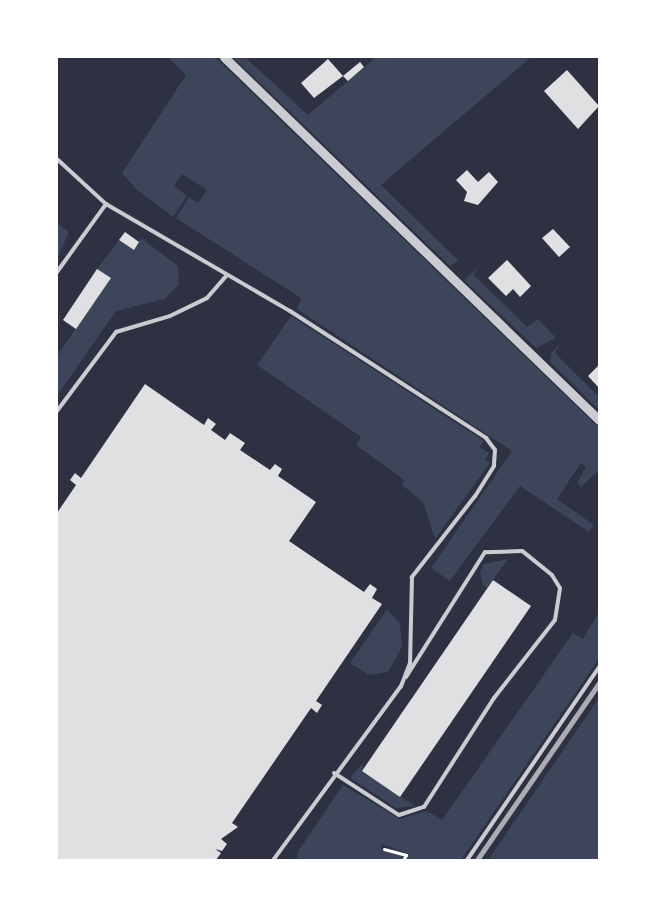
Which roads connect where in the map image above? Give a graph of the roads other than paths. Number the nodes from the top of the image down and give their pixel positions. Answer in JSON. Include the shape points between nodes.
{"nodes":[{"id":1,"x":224,"y":57,"type":"edge"},
{"id":2,"x":57,"y":159,"type":"edge"},
{"id":3,"x":106,"y":204,"type":"junction"},
{"id":4,"x":57,"y":272,"type":"edge"},
{"id":5,"x":227,"y":274,"type":"junction"},
{"id":6,"x":57,"y":411,"type":"edge"},
{"id":7,"x":599,"y":420,"type":"edge"},
{"id":8,"x":599,"y":667,"type":"edge"},
{"id":9,"x":401,"y":686,"type":"junction"},
{"id":10,"x":334,"y":773,"type":"junction"},
{"id":11,"x":273,"y":860,"type":"edge"},
{"id":12,"x":467,"y":860,"type":"edge"}],
"edges":[{"from":1,"to":7,"type":"street"},
{"from":2,"to":3,"type":"lane"},
{"from":3,"to":4,"type":"lane"},
{"from":3,"to":5,"type":"lane"},
{"from":5,"to":6,"type":"lane","via":[[207,298],[170,316],[116,332]]},
{"from":5,"to":9,"type":"lane","via":[[395,378],[486,438],[495,450],[494,466],[475,496],[412,577],[410,663]]},
{"from":8,"to":12,"type":"lane"},
{"from":9,"to":10,"type":"lane"},
{"from":9,"to":10,"type":"lane","via":[[485,552],[522,551],[552,575],[560,588],[555,620],[494,698],[424,807],[399,815]]},
{"from":10,"to":11,"type":"lane"}]}
